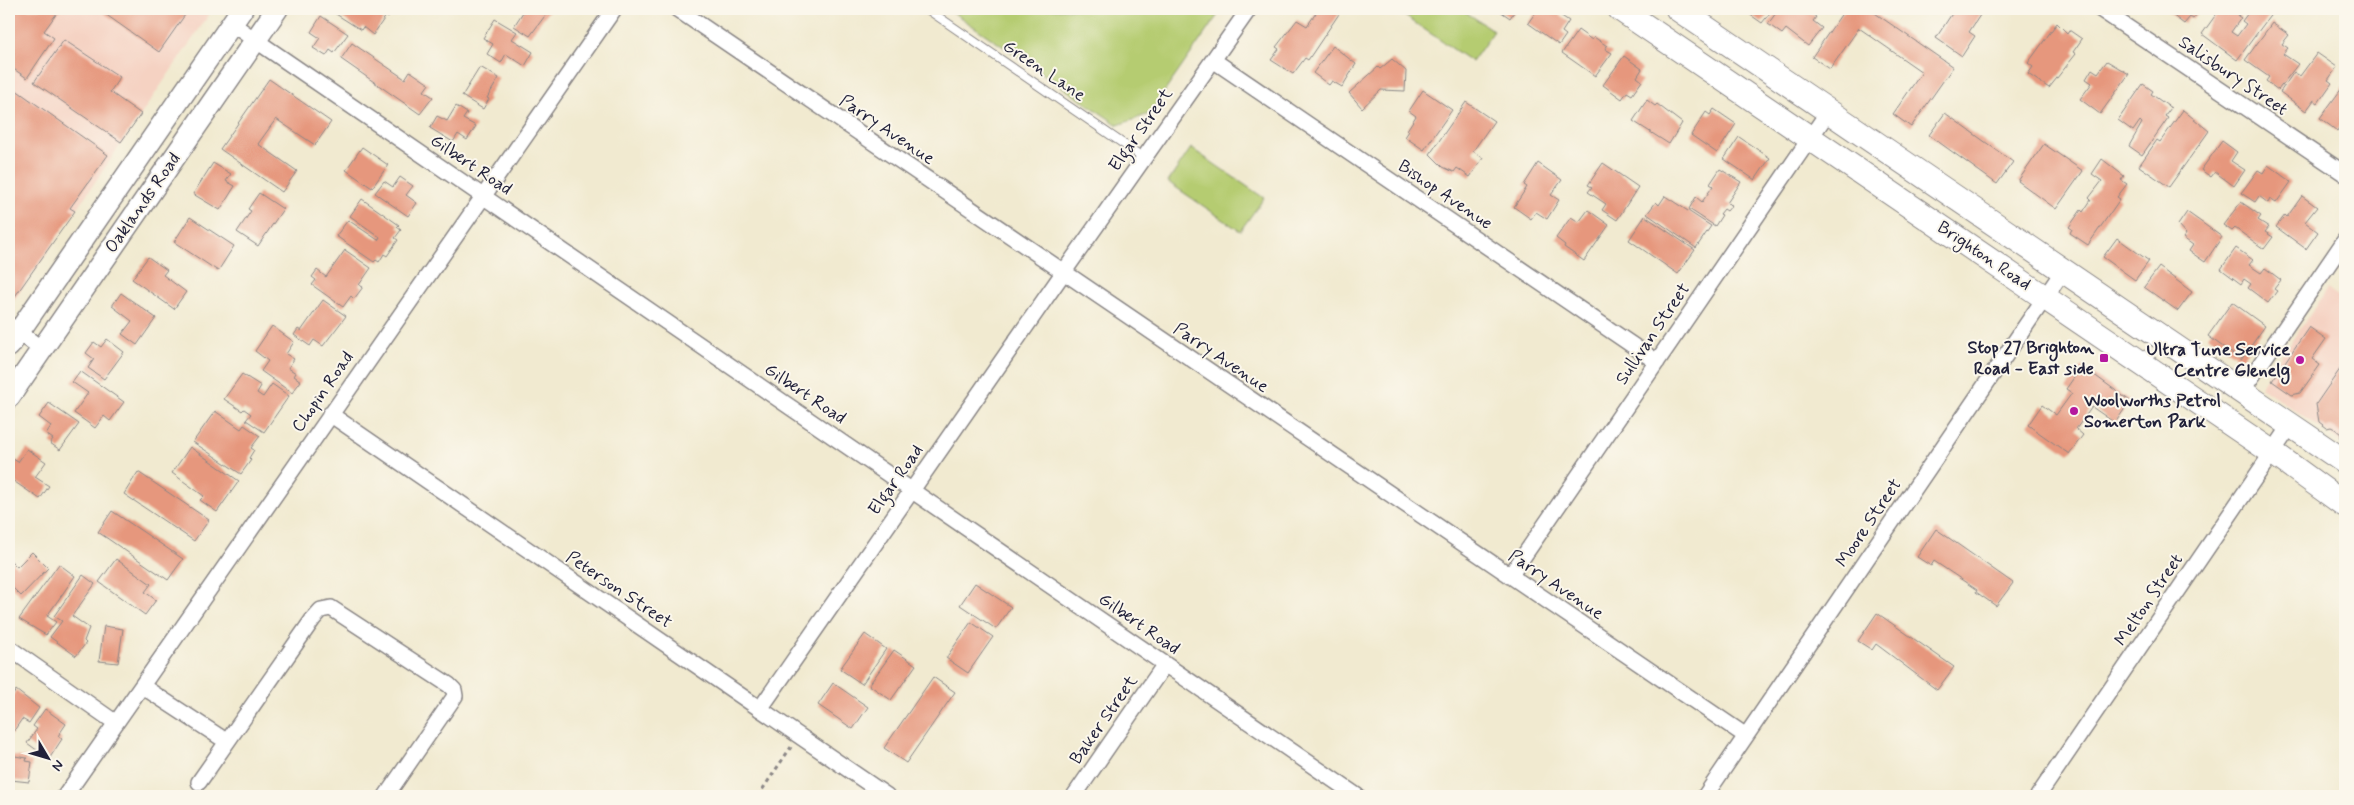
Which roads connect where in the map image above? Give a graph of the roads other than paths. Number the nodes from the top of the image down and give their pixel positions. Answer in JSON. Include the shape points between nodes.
{"nodes":[{"id":1,"x":277,"y":9,"type":"edge"},
{"id":2,"x":614,"y":9,"type":"edge"},
{"id":3,"x":677,"y":9,"type":"edge"},
{"id":4,"x":927,"y":9,"type":"edge"},
{"id":5,"x":1249,"y":9,"type":"edge"},
{"id":6,"x":1620,"y":9,"type":"edge"},
{"id":7,"x":1678,"y":9,"type":"edge"},
{"id":8,"x":2100,"y":9,"type":"edge"},
{"id":9,"x":237,"y":16,"type":"edge"},
{"id":10,"x":256,"y":40,"type":"junction"},
{"id":11,"x":1213,"y":60,"type":"junction"},
{"id":12,"x":1828,"y":112,"type":"junction"},
{"id":13,"x":1809,"y":139,"type":"junction"},
{"id":14,"x":1144,"y":158,"type":"junction"},
{"id":15,"x":2345,"y":174,"type":"edge"},
{"id":16,"x":482,"y":196,"type":"junction"},
{"id":17,"x":2345,"y":240,"type":"edge"},
{"id":18,"x":2064,"y":271,"type":"junction"},
{"id":19,"x":1063,"y":273,"type":"junction"},
{"id":20,"x":2046,"y":298,"type":"junction"},
{"id":21,"x":12,"y":335,"type":"edge"},
{"id":22,"x":42,"y":349,"type":"junction"},
{"id":23,"x":1657,"y":362,"type":"junction"},
{"id":24,"x":2242,"y":392,"type":"junction"},
{"id":25,"x":9,"y":397,"type":"edge"},
{"id":26,"x":330,"y":414,"type":"junction"},
{"id":27,"x":2291,"y":425,"type":"junction"},
{"id":28,"x":2272,"y":452,"type":"junction"},
{"id":29,"x":2345,"y":462,"type":"edge"},
{"id":30,"x":912,"y":490,"type":"junction"},
{"id":31,"x":2345,"y":505,"type":"edge"},
{"id":32,"x":1510,"y":576,"type":"junction"},
{"id":33,"x":9,"y":648,"type":"edge"},
{"id":34,"x":1164,"y":664,"type":"junction"},
{"id":35,"x":142,"y":686,"type":"junction"},
{"id":36,"x":760,"y":710,"type":"junction"},
{"id":37,"x":116,"y":723,"type":"junction"},
{"id":38,"x":1746,"y":736,"type":"junction"},
{"id":39,"x":226,"y":741,"type":"junction"},
{"id":40,"x":199,"y":782,"type":"dead end"},
{"id":41,"x":65,"y":796,"type":"edge"},
{"id":42,"x":386,"y":796,"type":"edge"},
{"id":43,"x":888,"y":796,"type":"edge"},
{"id":44,"x":1074,"y":796,"type":"edge"},
{"id":45,"x":1357,"y":796,"type":"edge"},
{"id":46,"x":1705,"y":796,"type":"edge"},
{"id":47,"x":2038,"y":796,"type":"edge"}],
"edges":[{"from":1,"to":10,"type":"main road","name":"Oaklands Road"},
{"from":2,"to":16,"type":"street","name":"Chopin Road"},
{"from":3,"to":19,"type":"street","name":"Parry Avenue"},
{"from":4,"to":14,"type":"lane","name":"Green Lane"},
{"from":5,"to":11,"type":"street","name":"Elgar Street"},
{"from":6,"to":13,"type":"main road","name":"Brighton Road"},
{"from":7,"to":12,"type":"main road","name":"Brighton Road"},
{"from":8,"to":15,"type":"street","name":"Salisbury Street"},
{"from":9,"to":10,"type":"street","name":"Gilbert Road"},
{"from":9,"to":21,"type":"main road","name":"Oaklands Road"},
{"from":10,"to":16,"type":"street","name":"Gilbert Road"},
{"from":10,"to":22,"type":"main road","name":"Oaklands Road"},
{"from":11,"to":14,"type":"street","name":"Elgar Street"},
{"from":11,"to":23,"type":"street","name":"Bishop Avenue"},
{"from":12,"to":13,"type":"street","name":"Sullivan Street"},
{"from":12,"to":18,"type":"main road","name":"Brighton Road"},
{"from":13,"to":20,"type":"main road","name":"Brighton Road"},
{"from":13,"to":23,"type":"street","name":"Sullivan Street"},
{"from":14,"to":19,"type":"street","name":"Elgar Street"},
{"from":16,"to":26,"type":"street","name":"Chopin Road"},
{"from":16,"to":30,"type":"street","name":"Gilbert Road"},
{"from":17,"to":24,"type":"street"},
{"from":18,"to":20,"type":"street","name":"Moore Street"},
{"from":18,"to":24,"type":"main road","name":"Brighton Road"},
{"from":19,"to":30,"type":"street","name":"Elgar Road"},
{"from":19,"to":32,"type":"street","name":"Parry Avenue"},
{"from":20,"to":28,"type":"main road","name":"Brighton Road"},
{"from":20,"to":38,"type":"street","name":"Moore Street"},
{"from":21,"to":22,"type":"street"},
{"from":22,"to":25,"type":"main road","name":"Oaklands Road"},
{"from":23,"to":32,"type":"street","name":"Sullivan Street"},
{"from":24,"to":27,"type":"main road","name":"Brighton Road"},
{"from":26,"to":35,"type":"street","name":"Chopin Road"},
{"from":26,"to":36,"type":"street","name":"Peterson Street"},
{"from":27,"to":28,"type":"street","name":"Melton Street"},
{"from":27,"to":29,"type":"main road","name":"Brighton Road"},
{"from":28,"to":31,"type":"main road","name":"Brighton Road"},
{"from":28,"to":47,"type":"street","name":"Melton Street"},
{"from":30,"to":34,"type":"street","name":"Gilbert Road"},
{"from":30,"to":36,"type":"street","name":"Elgar Road"},
{"from":32,"to":38,"type":"street","name":"Parry Avenue"},
{"from":33,"to":37,"type":"street"},
{"from":34,"to":44,"type":"street","name":"Baker Street"},
{"from":34,"to":45,"type":"street","name":"Gilbert Road"},
{"from":35,"to":37,"type":"street","name":"Chopin Road"},
{"from":35,"to":39,"type":"street"},
{"from":36,"to":43,"type":"street","name":"Peterson Street"},
{"from":37,"to":41,"type":"street","name":"Chopin Road"},
{"from":38,"to":46,"type":"street","name":"Moore Street"},
{"from":39,"to":40,"type":"street"},
{"from":39,"to":42,"type":"street","via":[[313,619],[326,608],[336,610],[452,688],[455,696]]}]}
